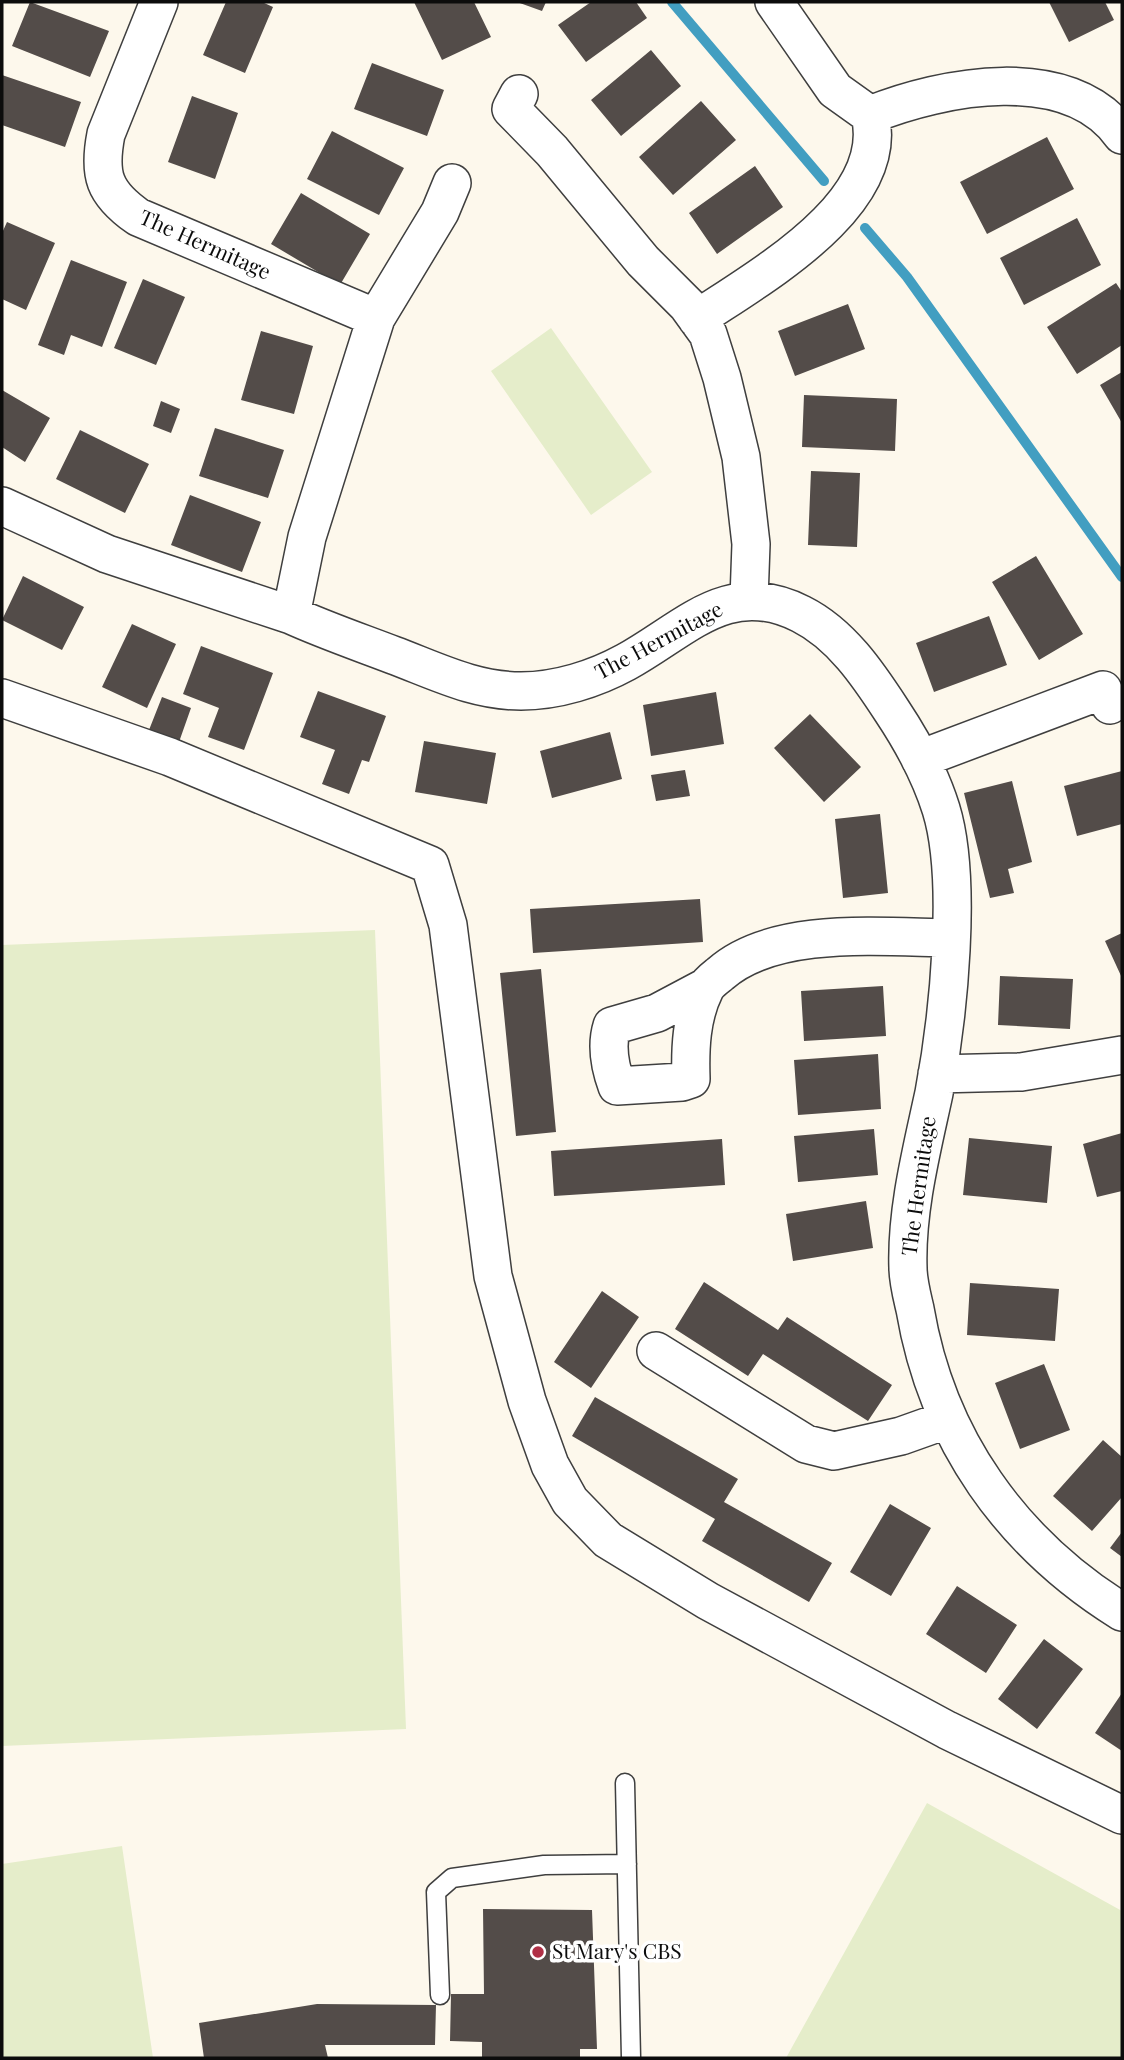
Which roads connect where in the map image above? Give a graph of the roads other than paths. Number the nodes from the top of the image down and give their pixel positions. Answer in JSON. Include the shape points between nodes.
{"nodes":[{"id":1,"x":159,"y":2,"type":"edge"},
{"id":2,"x":774,"y":2,"type":"edge"},
{"id":3,"x":519,"y":94,"type":"dead end"},
{"id":4,"x":870,"y":115,"type":"junction"},
{"id":5,"x":1122,"y":135,"type":"edge"},
{"id":6,"x":452,"y":183,"type":"dead end"},
{"id":7,"x":376,"y":318,"type":"junction"},
{"id":8,"x":697,"y":319,"type":"junction"},
{"id":9,"x":2,"y":506,"type":"edge"},
{"id":10,"x":749,"y":599,"type":"junction"},
{"id":11,"x":291,"y":615,"type":"junction"},
{"id":12,"x":2,"y":698,"type":"edge"},
{"id":13,"x":1110,"y":705,"type":"dead end"},
{"id":14,"x":920,"y":759,"type":"junction"},
{"id":15,"x":950,"y":938,"type":"junction"},
{"id":16,"x":706,"y":987,"type":"dead end"},
{"id":17,"x":1122,"y":1055,"type":"edge"},
{"id":18,"x":937,"y":1074,"type":"junction"},
{"id":19,"x":656,"y":1351,"type":"dead end"},
{"id":20,"x":946,"y":1420,"type":"junction"},
{"id":21,"x":1122,"y":1612,"type":"edge"},
{"id":22,"x":625,"y":1783,"type":"dead end"},
{"id":23,"x":1122,"y":1815,"type":"edge"},
{"id":24,"x":627,"y":1864,"type":"junction"},
{"id":25,"x":440,"y":1995,"type":"dead end"},
{"id":26,"x":631,"y":2058,"type":"edge"}],
"edges":[{"from":1,"to":7,"type":"street","name":"The Hermitage","via":[[106,134],[103,177],[111,193],[138,217]]},
{"from":2,"to":4,"type":"street","via":[[835,90]]},
{"from":3,"to":8,"type":"street","name":"The Hermitage","via":[[511,109]]},
{"from":4,"to":5,"type":"street","via":[[944,92],[1031,88],[1091,104],[1110,118]]},
{"from":4,"to":8,"type":"street","via":[[874,132],[859,186],[837,214],[801,247]]},
{"from":6,"to":7,"type":"street","via":[[440,212]]},
{"from":7,"to":11,"type":"street","via":[[307,537]]},
{"from":8,"to":10,"type":"street","name":"The Hermitage","via":[[708,334],[741,457],[751,544]]},
{"from":9,"to":11,"type":"street","name":"The Hermitage","via":[[107,554]]},
{"from":10,"to":11,"type":"street","name":"The Hermitage","via":[[724,604],[681,625],[626,662],[576,684],[523,691],[469,686]]},
{"from":10,"to":14,"type":"street","name":"The Hermitage","via":[[802,614],[844,648],[874,685]]},
{"from":12,"to":23,"type":"street","via":[[170,757],[429,864],[448,925],[493,1276],[527,1401],[550,1465],[570,1501],[608,1540],[708,1601],[947,1730]]},
{"from":13,"to":14,"type":"street","via":[[1103,690]]},
{"from":14,"to":15,"type":"street","name":"The Hermitage","via":[[941,811],[948,847]]},
{"from":15,"to":16,"type":"street","via":[[855,938],[771,946],[736,961]]},
{"from":15,"to":18,"type":"street","name":"The Hermitage","via":[[945,1031]]},
{"from":17,"to":18,"type":"street","via":[[1021,1072]]},
{"from":18,"to":20,"type":"street","name":"The Hermitage","via":[[915,1185],[908,1268],[919,1335]]},
{"from":19,"to":20,"type":"street","via":[[806,1444],[834,1451]]},
{"from":20,"to":21,"type":"street","name":"The Hermitage","via":[[969,1461],[1036,1544],[1087,1590]]},
{"from":22,"to":24,"type":"lane"},
{"from":24,"to":25,"type":"lane","via":[[544,1865],[452,1878],[436,1892]]},
{"from":24,"to":26,"type":"lane"}]}
